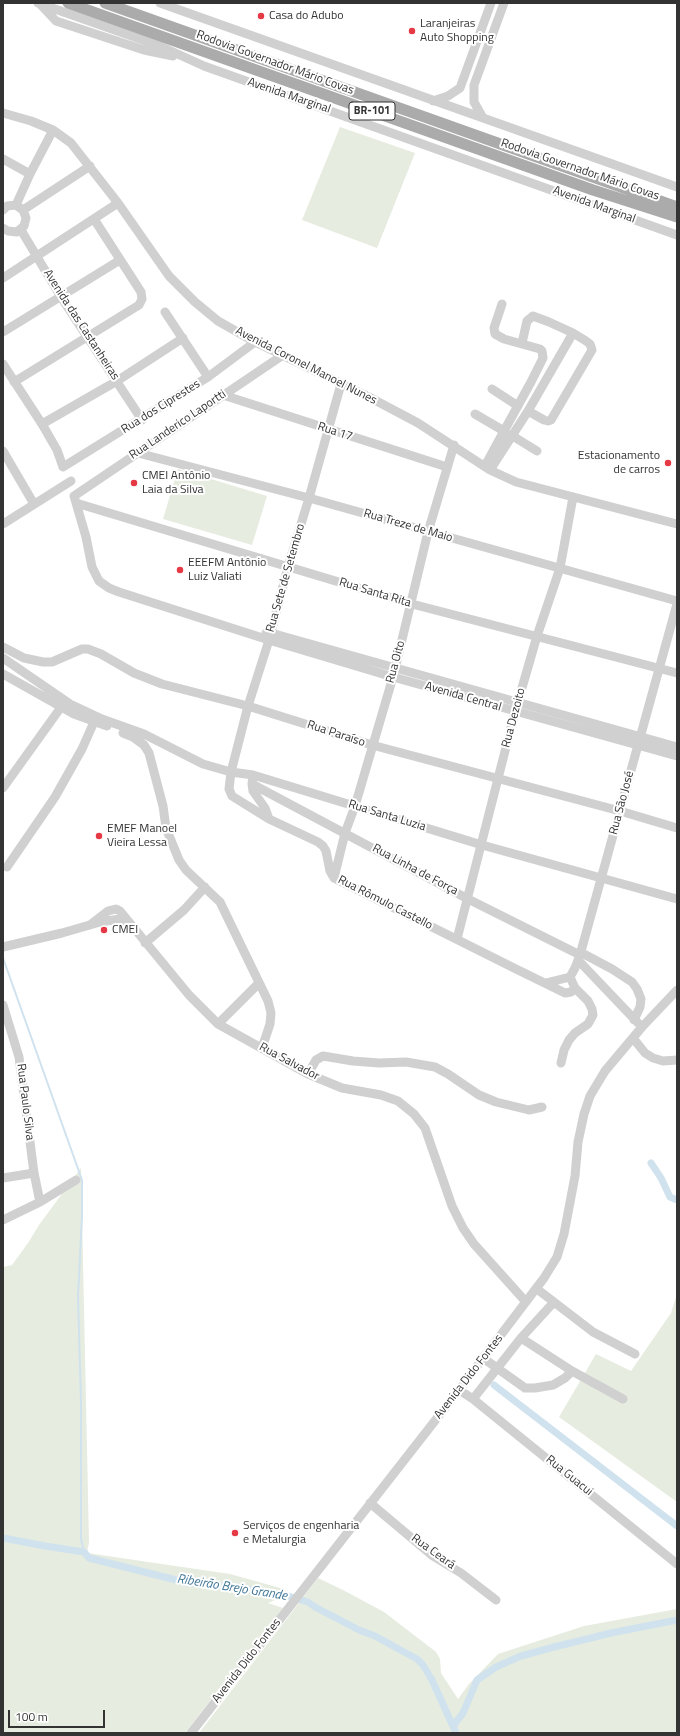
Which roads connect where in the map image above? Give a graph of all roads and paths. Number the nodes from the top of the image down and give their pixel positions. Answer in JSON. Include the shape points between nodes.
{"nodes":[{"id":1,"x":38,"y":3,"type":"edge"},
{"id":2,"x":68,"y":3,"type":"edge"},
{"id":3,"x":105,"y":3,"type":"edge"},
{"id":4,"x":160,"y":3,"type":"edge"},
{"id":5,"x":491,"y":3,"type":"edge"},
{"id":6,"x":504,"y":3,"type":"edge"},
{"id":7,"x":433,"y":101,"type":"junction"},
{"id":8,"x":4,"y":116,"type":"edge"},
{"id":9,"x":483,"y":118,"type":"junction"},
{"id":10,"x":53,"y":130,"type":"junction"},
{"id":11,"x":3,"y":160,"type":"edge"},
{"id":12,"x":90,"y":166,"type":"junction"},
{"id":13,"x":30,"y":174,"type":"junction"},
{"id":14,"x":677,"y":187,"type":"edge"},
{"id":15,"x":118,"y":203,"type":"junction"},
{"id":16,"x":677,"y":206,"type":"edge"},
{"id":17,"x":20,"y":208,"type":"junction"},
{"id":18,"x":3,"y":210,"type":"edge"},
{"id":19,"x":677,"y":217,"type":"edge"},
{"id":20,"x":94,"y":219,"type":"junction"},
{"id":21,"x":3,"y":229,"type":"edge"},
{"id":22,"x":21,"y":230,"type":"junction"},
{"id":23,"x":677,"y":235,"type":"edge"},
{"id":24,"x":37,"y":256,"type":"junction"},
{"id":25,"x":120,"y":260,"type":"junction"},
{"id":26,"x":3,"y":278,"type":"edge"},
{"id":27,"x":61,"y":297,"type":"junction"},
{"id":28,"x":502,"y":304,"type":"dead end"},
{"id":29,"x":165,"y":312,"type":"dead end"},
{"id":30,"x":3,"y":332,"type":"edge"},
{"id":31,"x":573,"y":333,"type":"junction"},
{"id":32,"x":87,"y":336,"type":"junction"},
{"id":33,"x":183,"y":338,"type":"junction"},
{"id":34,"x":255,"y":342,"type":"junction"},
{"id":35,"x":522,"y":343,"type":"junction"},
{"id":36,"x":283,"y":356,"type":"junction"},
{"id":37,"x":3,"y":364,"type":"edge"},
{"id":38,"x":208,"y":377,"type":"junction"},
{"id":39,"x":117,"y":381,"type":"junction"},
{"id":40,"x":14,"y":382,"type":"junction"},
{"id":41,"x":341,"y":384,"type":"junction"},
{"id":42,"x":492,"y":389,"type":"dead end"},
{"id":43,"x":223,"y":396,"type":"junction"},
{"id":44,"x":518,"y":406,"type":"junction"},
{"id":45,"x":528,"y":411,"type":"junction"},
{"id":46,"x":475,"y":414,"type":"dead end"},
{"id":47,"x":142,"y":420,"type":"junction"},
{"id":48,"x":42,"y":424,"type":"junction"},
{"id":49,"x":328,"y":430,"type":"junction"},
{"id":50,"x":508,"y":433,"type":"junction"},
{"id":51,"x":454,"y":445,"type":"junction"},
{"id":52,"x":3,"y":451,"type":"edge"},
{"id":53,"x":537,"y":451,"type":"dead end"},
{"id":54,"x":138,"y":452,"type":"junction"},
{"id":55,"x":447,"y":467,"type":"junction"},
{"id":56,"x":488,"y":468,"type":"junction"},
{"id":57,"x":71,"y":481,"type":"dead end"},
{"id":58,"x":572,"y":497,"type":"junction"},
{"id":59,"x":310,"y":498,"type":"junction"},
{"id":60,"x":75,"y":499,"type":"junction"},
{"id":61,"x":34,"y":504,"type":"junction"},
{"id":62,"x":3,"y":524,"type":"edge"},
{"id":63,"x":677,"y":524,"type":"edge"},
{"id":64,"x":428,"y":532,"type":"junction"},
{"id":65,"x":288,"y":567,"type":"junction"},
{"id":66,"x":560,"y":568,"type":"junction"},
{"id":67,"x":677,"y":602,"type":"edge"},
{"id":68,"x":412,"y":604,"type":"junction"},
{"id":69,"x":537,"y":636,"type":"junction"},
{"id":70,"x":270,"y":637,"type":"junction"},
{"id":71,"x":3,"y":647,"type":"edge"},
{"id":72,"x":3,"y":658,"type":"edge"},
{"id":73,"x":395,"y":668,"type":"junction"},
{"id":74,"x":659,"y":668,"type":"junction"},
{"id":75,"x":677,"y":673,"type":"edge"},
{"id":76,"x":3,"y":674,"type":"edge"},
{"id":77,"x":392,"y":677,"type":"junction"},
{"id":78,"x":63,"y":704,"type":"junction"},
{"id":79,"x":248,"y":706,"type":"junction"},
{"id":80,"x":516,"y":708,"type":"junction"},
{"id":81,"x":98,"y":721,"type":"junction"},
{"id":82,"x":638,"y":740,"type":"junction"},
{"id":83,"x":372,"y":745,"type":"junction"},
{"id":84,"x":677,"y":747,"type":"edge"},
{"id":85,"x":677,"y":756,"type":"edge"},
{"id":86,"x":231,"y":772,"type":"junction"},
{"id":87,"x":252,"y":779,"type":"junction"},
{"id":88,"x":499,"y":779,"type":"junction"},
{"id":89,"x":3,"y":788,"type":"edge"},
{"id":90,"x":355,"y":806,"type":"junction"},
{"id":91,"x":620,"y":811,"type":"junction"},
{"id":92,"x":269,"y":819,"type":"junction"},
{"id":93,"x":677,"y":828,"type":"edge"},
{"id":94,"x":345,"y":833,"type":"junction"},
{"id":95,"x":482,"y":845,"type":"junction"},
{"id":96,"x":8,"y":867,"type":"dead end"},
{"id":97,"x":601,"y":877,"type":"junction"},
{"id":98,"x":334,"y":878,"type":"junction"},
{"id":99,"x":205,"y":888,"type":"junction"},
{"id":100,"x":468,"y":899,"type":"junction"},
{"id":101,"x":677,"y":899,"type":"edge"},
{"id":102,"x":457,"y":940,"type":"junction"},
{"id":103,"x":145,"y":943,"type":"junction"},
{"id":104,"x":3,"y":947,"type":"edge"},
{"id":105,"x":579,"y":956,"type":"junction"},
{"id":106,"x":570,"y":977,"type":"junction"},
{"id":107,"x":546,"y":983,"type":"junction"},
{"id":108,"x":258,"y":984,"type":"junction"},
{"id":109,"x":575,"y":988,"type":"junction"},
{"id":110,"x":677,"y":990,"type":"edge"},
{"id":111,"x":3,"y":1005,"type":"edge"},
{"id":112,"x":634,"y":1020,"type":"junction"},
{"id":113,"x":218,"y":1024,"type":"junction"},
{"id":114,"x":642,"y":1027,"type":"junction"},
{"id":115,"x":633,"y":1038,"type":"junction"},
{"id":116,"x":262,"y":1048,"type":"junction"},
{"id":117,"x":677,"y":1060,"type":"edge"},
{"id":118,"x":561,"y":1063,"type":"dead end"},
{"id":119,"x":308,"y":1074,"type":"junction"},
{"id":120,"x":542,"y":1107,"type":"dead end"},
{"id":121,"x":34,"y":1173,"type":"junction"},
{"id":122,"x":3,"y":1178,"type":"edge"},
{"id":123,"x":76,"y":1180,"type":"dead end"},
{"id":124,"x":40,"y":1202,"type":"junction"},
{"id":125,"x":3,"y":1220,"type":"edge"},
{"id":126,"x":537,"y":1289,"type":"junction"},
{"id":127,"x":526,"y":1302,"type":"junction"},
{"id":128,"x":554,"y":1302,"type":"junction"},
{"id":129,"x":521,"y":1338,"type":"junction"},
{"id":130,"x":635,"y":1354,"type":"dead end"},
{"id":131,"x":483,"y":1358,"type":"junction"},
{"id":132,"x":498,"y":1368,"type":"junction"},
{"id":133,"x":572,"y":1372,"type":"junction"},
{"id":134,"x":459,"y":1390,"type":"junction"},
{"id":135,"x":473,"y":1399,"type":"junction"},
{"id":136,"x":622,"y":1399,"type":"dead end"},
{"id":137,"x":370,"y":1503,"type":"junction"},
{"id":138,"x":677,"y":1564,"type":"edge"},
{"id":139,"x":496,"y":1600,"type":"dead end"},
{"id":140,"x":191,"y":1733,"type":"edge"}],
"edges":[{"from":1,"to":23,"type":"street","name":"Avenida Marginal","via":[[146,41],[204,66]]},
{"from":2,"to":19,"type":"main road","name":"Rodovia Governador Mário Covas","number":"BR-101","via":[[593,190]]},
{"from":3,"to":16,"type":"main road","name":"Rodovia Governador Mário Covas","number":"BR-101"},
{"from":4,"to":7,"type":"street"},
{"from":5,"to":7,"type":"street","via":[[460,88],[448,96]]},
{"from":6,"to":9,"type":"street","via":[[473,94],[474,102]]},
{"from":7,"to":9,"type":"street"},
{"from":8,"to":10,"type":"street","name":"Avenida Coronel Manoel Nunes","via":[[31,121]]},
{"from":9,"to":14,"type":"street"},
{"from":10,"to":12,"type":"street","name":"Avenida Coronel Manoel Nunes","via":[[71,143]]},
{"from":10,"to":13,"type":"street"},
{"from":11,"to":13,"type":"street"},
{"from":12,"to":15,"type":"street","name":"Avenida Coronel Manoel Nunes"},
{"from":12,"to":17,"type":"street"},
{"from":13,"to":17,"type":"street"},
{"from":15,"to":20,"type":"street"},
{"from":15,"to":34,"type":"street","name":"Avenida Coronel Manoel Nunes","via":[[177,286],[218,321]]},
{"from":17,"to":18,"type":"street","via":[[8,206]]},
{"from":17,"to":22,"type":"street","via":[[26,218]]},
{"from":20,"to":24,"type":"street"},
{"from":20,"to":25,"type":"street"},
{"from":21,"to":22,"type":"street","via":[[12,232]]},
{"from":22,"to":24,"type":"street","name":"Avenida das Castanheiras"},
{"from":24,"to":26,"type":"street"},
{"from":24,"to":27,"type":"street","name":"Avenida das Castanheiras"},
{"from":25,"to":27,"type":"street"},
{"from":25,"to":32,"type":"street","via":[[141,292],[142,300],[139,305]]},
{"from":27,"to":30,"type":"street"},
{"from":27,"to":32,"type":"street","name":"Avenida das Castanheiras"},
{"from":28,"to":35,"type":"street","via":[[494,332],[497,336]]},
{"from":29,"to":33,"type":"street"},
{"from":31,"to":35,"type":"street","via":[[533,316],[527,321]]},
{"from":31,"to":45,"type":"street"},
{"from":31,"to":45,"type":"street","via":[[586,341],[592,350],[561,404],[548,421]]},
{"from":32,"to":39,"type":"street","name":"Avenida das Castanheiras"},
{"from":32,"to":40,"type":"street"},
{"from":33,"to":38,"type":"street"},
{"from":33,"to":39,"type":"street"},
{"from":34,"to":36,"type":"street","name":"Avenida Coronel Manoel Nunes"},
{"from":34,"to":38,"type":"street","name":"Rua dos Ciprestes"},
{"from":35,"to":44,"type":"street","via":[[540,349],[543,358]]},
{"from":36,"to":41,"type":"street","name":"Avenida Coronel Manoel Nunes"},
{"from":36,"to":43,"type":"street","name":"Rua Landerico Laportti"},
{"from":37,"to":40,"type":"street"},
{"from":38,"to":47,"type":"street","name":"Rua dos Ciprestes"},
{"from":39,"to":47,"type":"street","name":"Avenida das Castanheiras"},
{"from":39,"to":48,"type":"street"},
{"from":40,"to":48,"type":"street"},
{"from":41,"to":49,"type":"street","name":"Rua Sete de Setembro"},
{"from":41,"to":51,"type":"street","name":"Avenida Coronel Manoel Nunes","via":[[418,423]]},
{"from":42,"to":44,"type":"street"},
{"from":43,"to":49,"type":"street","name":"Rua 17"},
{"from":43,"to":54,"type":"street","name":"Rua Landerico Laportti"},
{"from":44,"to":50,"type":"street"},
{"from":45,"to":50,"type":"street"},
{"from":46,"to":50,"type":"street"},
{"from":47,"to":48,"type":"street","name":"Rua dos Ciprestes","via":[[63,467],[57,450]]},
{"from":49,"to":55,"type":"street","name":"Rua 17"},
{"from":49,"to":59,"type":"street","name":"Rua Sete de Setembro"},
{"from":50,"to":53,"type":"street"},
{"from":50,"to":56,"type":"street"},
{"from":51,"to":55,"type":"street","name":"Rua Oito"},
{"from":51,"to":56,"type":"street","name":"Avenida Coronel Manoel Nunes"},
{"from":52,"to":61,"type":"street"},
{"from":54,"to":59,"type":"street","name":"Rua Treze de Maio"},
{"from":54,"to":60,"type":"street","name":"Rua Landerico Laportti"},
{"from":55,"to":64,"type":"street","name":"Rua Oito"},
{"from":56,"to":58,"type":"street","name":"Avenida Coronel Manoel Nunes","via":[[516,482]]},
{"from":57,"to":61,"type":"street"},
{"from":58,"to":63,"type":"street","name":"Avenida Coronel Manoel Nunes"},
{"from":58,"to":66,"type":"street","name":"Rua Dezoito"},
{"from":59,"to":64,"type":"street","name":"Rua Treze de Maio"},
{"from":59,"to":65,"type":"street","name":"Rua Sete de Setembro"},
{"from":60,"to":65,"type":"street","name":"Rua Santa Rita"},
{"from":60,"to":70,"type":"street","name":"Avenida Central","via":[[94,574],[103,584],[119,592],[251,634]]},
{"from":61,"to":62,"type":"street"},
{"from":64,"to":66,"type":"street","name":"Rua Treze de Maio"},
{"from":64,"to":68,"type":"street","name":"Rua Oito"},
{"from":65,"to":68,"type":"street","name":"Rua Santa Rita"},
{"from":65,"to":70,"type":"street","name":"Rua Sete de Setembro"},
{"from":66,"to":67,"type":"street","name":"Rua Treze de Maio"},
{"from":66,"to":69,"type":"street","name":"Rua Dezoito"},
{"from":67,"to":74,"type":"street","name":"Rua São José"},
{"from":68,"to":69,"type":"street","name":"Rua Santa Rita"},
{"from":68,"to":73,"type":"street","name":"Rua Oito"},
{"from":69,"to":74,"type":"street","name":"Rua Santa Rita"},
{"from":69,"to":80,"type":"street","name":"Rua Dezoito"},
{"from":70,"to":73,"type":"street","name":"Avenida Central"},
{"from":70,"to":77,"type":"street","name":"Avenida Central"},
{"from":70,"to":79,"type":"street","name":"Rua Sete de Setembro"},
{"from":71,"to":79,"type":"street","name":"Rua Paraíso","via":[[24,658],[43,662],[52,662],[88,649],[147,679]]},
{"from":72,"to":78,"type":"street"},
{"from":73,"to":77,"type":"street","name":"Rua Oito"},
{"from":73,"to":80,"type":"street","name":"Avenida Central"},
{"from":74,"to":75,"type":"street","name":"Rua Santa Rita"},
{"from":74,"to":82,"type":"street","name":"Rua São José"},
{"from":76,"to":78,"type":"street"},
{"from":77,"to":80,"type":"street","name":"Avenida Central"},
{"from":77,"to":83,"type":"street","name":"Rua Oito"},
{"from":78,"to":81,"type":"street"},
{"from":78,"to":89,"type":"street"},
{"from":79,"to":83,"type":"street","name":"Rua Paraíso"},
{"from":79,"to":86,"type":"street","name":"Rua Sete de Setembro"},
{"from":80,"to":82,"type":"street","name":"Avenida Central"},
{"from":80,"to":88,"type":"street","name":"Rua Dezoito"},
{"from":81,"to":86,"type":"street","name":"Rua Santa Luzia","via":[[144,734],[203,764]]},
{"from":81,"to":96,"type":"street","via":[[55,796]]},
{"from":81,"to":99,"type":"street","via":[[133,737],[144,745],[149,753],[166,828],[179,860]]},
{"from":82,"to":84,"type":"street","name":"Avenida Central"},
{"from":82,"to":85,"type":"street","name":"Avenida Central"},
{"from":82,"to":91,"type":"street","name":"Rua São José"},
{"from":83,"to":88,"type":"street","name":"Rua Paraíso"},
{"from":83,"to":90,"type":"street","name":"Rua Oito"},
{"from":86,"to":87,"type":"street","name":"Rua Santa Luzia"},
{"from":86,"to":92,"type":"street","name":"Rua Rômulo Castello","via":[[229,790],[232,796]]},
{"from":87,"to":90,"type":"street","name":"Rua Santa Luzia"},
{"from":87,"to":92,"type":"street","via":[[253,792],[265,808]]},
{"from":87,"to":94,"type":"street","name":"Rua Linha de Força"},
{"from":88,"to":91,"type":"street","name":"Rua Paraíso"},
{"from":88,"to":95,"type":"street","name":"Rua Dezoito"},
{"from":90,"to":94,"type":"street","name":"Rua Oito"},
{"from":90,"to":95,"type":"street","name":"Rua Santa Luzia"},
{"from":91,"to":93,"type":"street","name":"Rua Paraíso"},
{"from":91,"to":97,"type":"street","name":"Rua São José"},
{"from":92,"to":98,"type":"street","name":"Rua Rômulo Castello","via":[[323,846]]},
{"from":94,"to":98,"type":"street","name":"Rua Oito"},
{"from":94,"to":100,"type":"street","name":"Rua Linha de Força"},
{"from":95,"to":97,"type":"street","name":"Rua Santa Luzia"},
{"from":95,"to":100,"type":"street","name":"Rua Dezoito"},
{"from":97,"to":101,"type":"street","name":"Rua Santa Luzia"},
{"from":97,"to":105,"type":"street","name":"Rua São José"},
{"from":98,"to":102,"type":"street","name":"Rua Rômulo Castello"},
{"from":99,"to":103,"type":"street","via":[[184,910]]},
{"from":99,"to":108,"type":"street","via":[[220,902],[225,911]]},
{"from":100,"to":102,"type":"street","name":"Rua Dezoito"},
{"from":100,"to":105,"type":"street","name":"Rua Linha de Força"},
{"from":102,"to":107,"type":"street","name":"Rua Rômulo Castello"},
{"from":103,"to":104,"type":"street","name":"Rua Salvador","via":[[116,909],[108,911],[90,925]]},
{"from":103,"to":113,"type":"street","name":"Rua Salvador","via":[[189,995]]},
{"from":105,"to":106,"type":"street","name":"Rua São José"},
{"from":105,"to":112,"type":"street","name":"Rua Linha de Força"},
{"from":105,"to":112,"type":"street","via":[[632,982],[641,999]]},
{"from":106,"to":107,"type":"street"},
{"from":106,"to":109,"type":"street"},
{"from":107,"to":109,"type":"street","name":"Rua Rômulo Castello","via":[[565,992],[571,992]]},
{"from":108,"to":113,"type":"street"},
{"from":108,"to":116,"type":"street","via":[[268,1001],[270,1013],[270,1024]]},
{"from":109,"to":118,"type":"street","via":[[588,1001],[593,1015],[588,1024],[574,1033],[569,1040]]},
{"from":110,"to":114,"type":"street","name":"Avenida Dido Fontes"},
{"from":111,"to":121,"type":"street","name":"Rua Paulo Silva","via":[[19,1057]]},
{"from":112,"to":114,"type":"street","name":"Rua Linha de Força"},
{"from":113,"to":116,"type":"street","name":"Rua Salvador"},
{"from":114,"to":115,"type":"street","name":"Avenida Dido Fontes"},
{"from":115,"to":117,"type":"street","via":[[645,1053],[653,1058],[663,1061]]},
{"from":115,"to":126,"type":"street","name":"Avenida Dido Fontes","via":[[605,1071],[590,1096],[578,1142],[575,1176],[564,1234],[557,1257]]},
{"from":116,"to":119,"type":"street","name":"Rua Salvador"},
{"from":119,"to":120,"type":"street","via":[[316,1060],[323,1056],[379,1063],[406,1062],[435,1067],[479,1095],[496,1102],[529,1110]]},
{"from":119,"to":127,"type":"street","name":"Rua Salvador","via":[[342,1088],[381,1095],[398,1101],[414,1114],[427,1134],[452,1206],[463,1228]]},
{"from":121,"to":122,"type":"street"},
{"from":121,"to":124,"type":"street","name":"Rua Paulo Silva"},
{"from":123,"to":124,"type":"street"},
{"from":124,"to":125,"type":"street"},
{"from":126,"to":127,"type":"street","name":"Avenida Dido Fontes"},
{"from":126,"to":128,"type":"street"},
{"from":127,"to":131,"type":"street","name":"Avenida Dido Fontes"},
{"from":128,"to":129,"type":"street"},
{"from":128,"to":130,"type":"street","via":[[593,1332]]},
{"from":129,"to":132,"type":"street"},
{"from":129,"to":133,"type":"street"},
{"from":131,"to":132,"type":"street"},
{"from":131,"to":134,"type":"street","name":"Avenida Dido Fontes"},
{"from":132,"to":133,"type":"street","via":[[525,1388],[553,1385]]},
{"from":132,"to":135,"type":"street"},
{"from":133,"to":136,"type":"street"},
{"from":134,"to":135,"type":"street","name":"Rua Guacui"},
{"from":134,"to":137,"type":"street","name":"Avenida Dido Fontes"},
{"from":135,"to":138,"type":"street","name":"Rua Guacui"},
{"from":137,"to":139,"type":"street","name":"Rua Ceará","via":[[433,1556],[461,1572]]},
{"from":137,"to":140,"type":"street","name":"Avenida Dido Fontes"}]}
